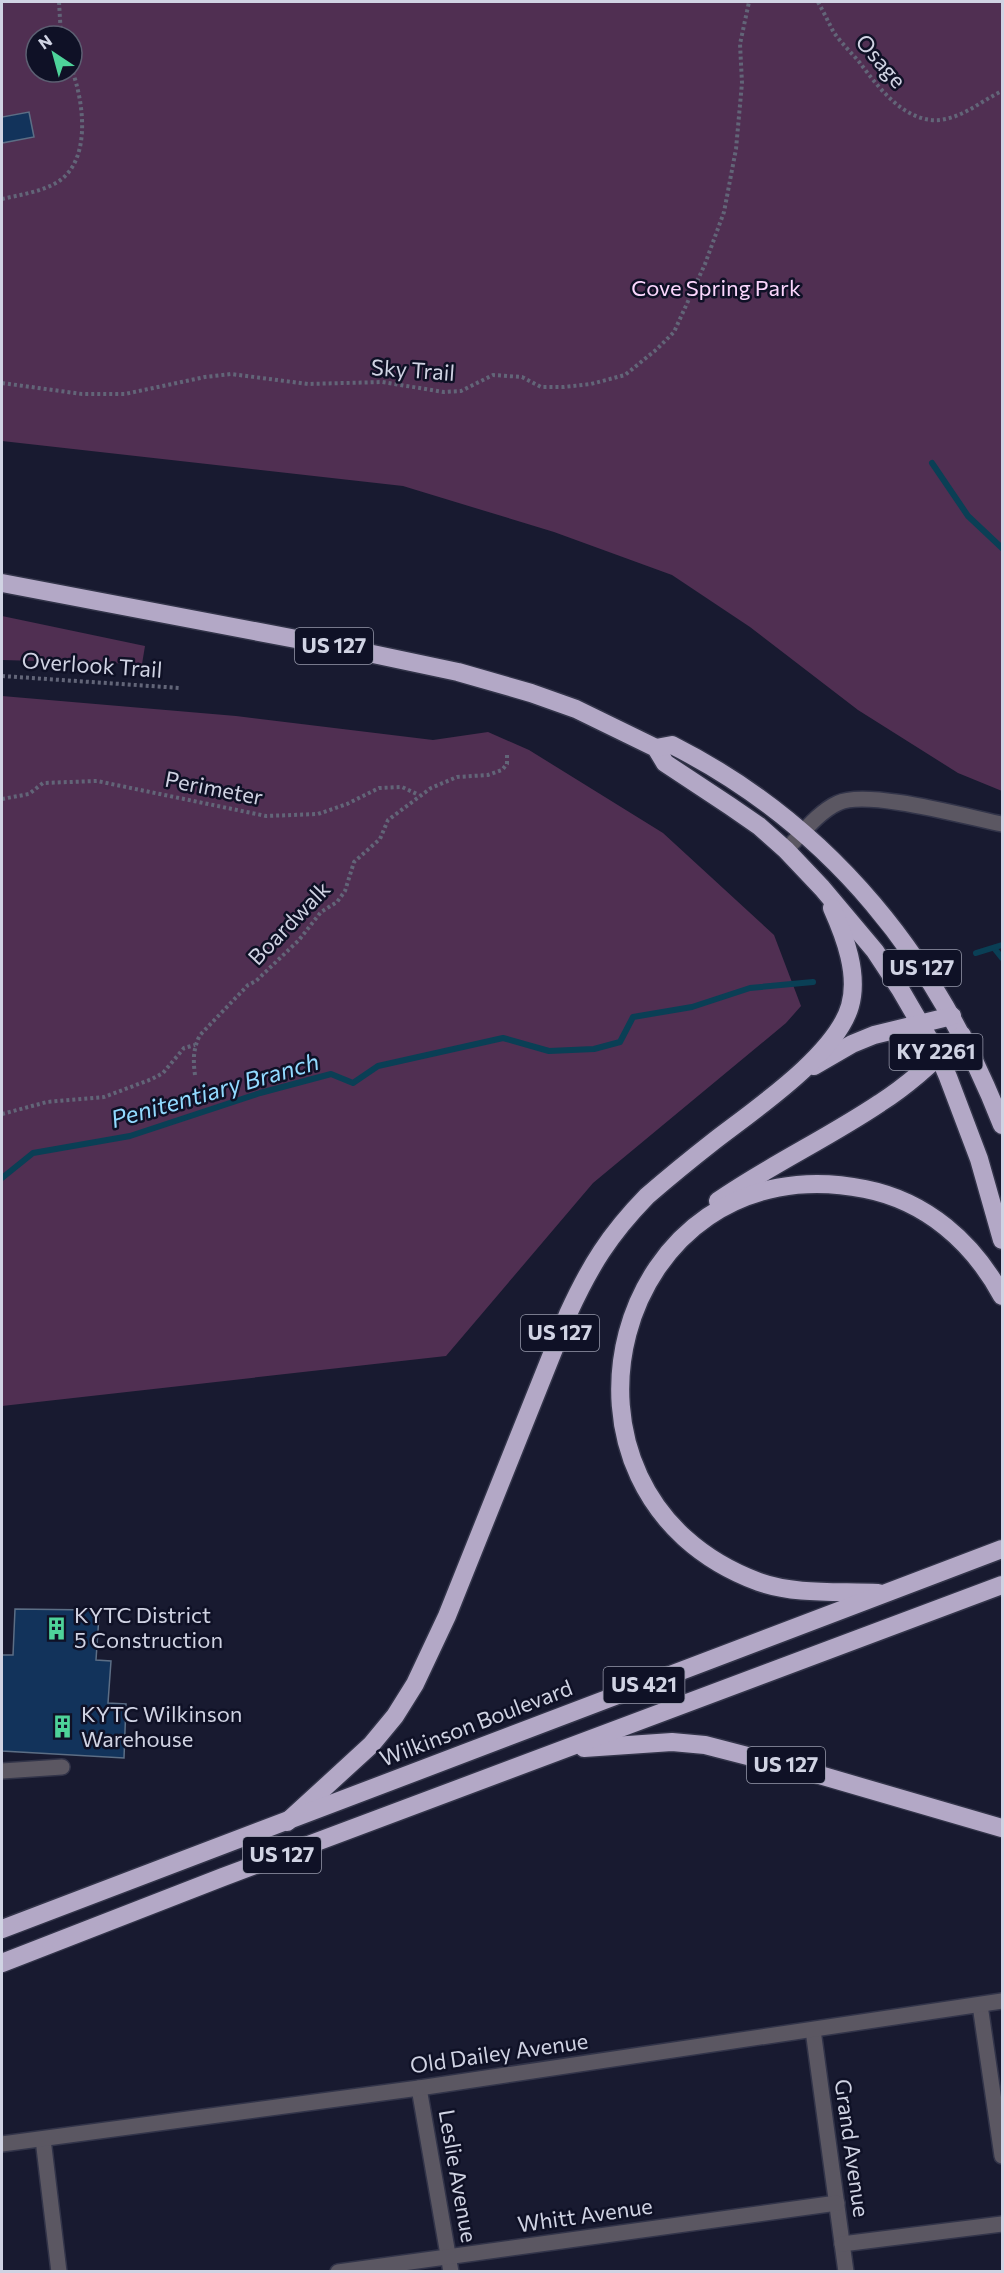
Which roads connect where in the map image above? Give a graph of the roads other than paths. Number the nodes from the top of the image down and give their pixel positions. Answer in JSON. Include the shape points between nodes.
{"nodes":[{"id":1,"x":2,"y":583,"type":"edge"},
{"id":2,"x":656,"y":748,"type":"junction"},
{"id":3,"x":1002,"y":824,"type":"edge"},
{"id":4,"x":803,"y":833,"type":"junction"},
{"id":5,"x":786,"y":850,"type":"junction"},
{"id":6,"x":822,"y":888,"type":"junction"},
{"id":7,"x":952,"y":1016,"type":"junction"},
{"id":8,"x":920,"y":1024,"type":"junction"},
{"id":9,"x":962,"y":1035,"type":"junction"},
{"id":10,"x":939,"y":1056,"type":"junction"},
{"id":11,"x":789,"y":1082,"type":"junction"},
{"id":12,"x":1002,"y":1125,"type":"edge"},
{"id":13,"x":1002,"y":1240,"type":"edge"},
{"id":14,"x":657,"y":1266,"type":"junction"},
{"id":15,"x":1002,"y":1296,"type":"edge"},
{"id":16,"x":1002,"y":1550,"type":"edge"},
{"id":17,"x":1002,"y":1585,"type":"edge"},
{"id":18,"x":886,"y":1594,"type":"junction"},
{"id":19,"x":564,"y":1750,"type":"junction"},
{"id":20,"x":62,"y":1767,"type":"dead end"},
{"id":21,"x":2,"y":1771,"type":"edge"},
{"id":22,"x":287,"y":1822,"type":"junction"},
{"id":23,"x":1002,"y":1828,"type":"edge"},
{"id":24,"x":2,"y":1929,"type":"edge"},
{"id":25,"x":2,"y":1963,"type":"edge"},
{"id":26,"x":1002,"y":2001,"type":"edge"},
{"id":27,"x":980,"y":2005,"type":"junction"},
{"id":28,"x":813,"y":2030,"type":"junction"},
{"id":29,"x":996,"y":2065,"type":"edge"},
{"id":30,"x":419,"y":2088,"type":"junction"},
{"id":31,"x":1000,"y":2116,"type":"edge"},
{"id":32,"x":43,"y":2139,"type":"junction"},
{"id":33,"x":2,"y":2145,"type":"edge"},
{"id":34,"x":1002,"y":2156,"type":"edge"},
{"id":35,"x":837,"y":2204,"type":"junction"},
{"id":36,"x":1002,"y":2224,"type":"edge"},
{"id":37,"x":842,"y":2244,"type":"junction"},
{"id":38,"x":450,"y":2264,"type":"edge"},
{"id":39,"x":59,"y":2271,"type":"edge"},
{"id":40,"x":338,"y":2271,"type":"edge"},
{"id":41,"x":846,"y":2271,"type":"edge"}],
"edges":[{"from":1,"to":2,"type":"highway","number":"US 127","via":[[458,672],[576,709]]},
{"from":2,"to":4,"type":"highway","number":"US 127","via":[[672,745],[692,755],[754,794]]},
{"from":2,"to":5,"type":"highway","number":"US 127","via":[[664,763],[759,826]]},
{"from":3,"to":4,"type":"street","via":[[863,798],[828,808]]},
{"from":4,"to":5,"type":"street"},
{"from":4,"to":7,"type":"highway","number":"US 127","via":[[875,905],[908,947]]},
{"from":5,"to":6,"type":"highway","number":"US 127"},
{"from":6,"to":8,"type":"highway","number":"KY 2261","via":[[875,951]]},
{"from":6,"to":11,"type":"highway","number":"US 127","via":[[848,949],[850,1006],[828,1043]]},
{"from":7,"to":8,"type":"highway"},
{"from":7,"to":9,"type":"highway","number":"US 127"},
{"from":8,"to":10,"type":"highway","number":"KY 2261"},
{"from":8,"to":11,"type":"highway","via":[[852,1044]]},
{"from":9,"to":10,"type":"highway"},
{"from":9,"to":12,"type":"highway","number":"US 127"},
{"from":10,"to":13,"type":"highway","number":"KY 2261","via":[[966,1119]]},
{"from":10,"to":14,"type":"highway","via":[[880,1103],[713,1204]]},
{"from":11,"to":22,"type":"highway","number":"US 127","via":[[647,1196],[601,1249],[568,1314],[447,1616],[415,1684],[371,1745]]},
{"from":14,"to":15,"type":"highway","via":[[684,1236],[709,1216],[736,1202],[793,1186],[850,1186],[888,1195],[931,1215],[973,1252]]},
{"from":14,"to":18,"type":"highway","via":[[637,1301],[627,1330],[620,1389],[628,1445],[638,1472],[667,1519],[709,1557],[762,1583],[792,1589]]},
{"from":16,"to":18,"type":"highway","name":"Wilkinson Boulevard","number":"US 421"},
{"from":17,"to":19,"type":"highway","number":"US 421"},
{"from":18,"to":22,"type":"highway","name":"Wilkinson Boulevard","number":"US 421"},
{"from":19,"to":23,"type":"highway","number":"US 127","via":[[672,1742],[705,1745]]},
{"from":19,"to":25,"type":"highway","number":"US 127"},
{"from":20,"to":21,"type":"street"},
{"from":22,"to":24,"type":"highway","name":"Wilkinson Boulevard","number":"US 127"},
{"from":26,"to":27,"type":"street","name":"Old Dailey Avenue"},
{"from":27,"to":28,"type":"street","name":"Old Dailey Avenue"},
{"from":27,"to":29,"type":"street"},
{"from":28,"to":30,"type":"street","name":"Old Dailey Avenue"},
{"from":28,"to":35,"type":"street","name":"Grand Avenue"},
{"from":29,"to":31,"type":"street"},
{"from":30,"to":32,"type":"street","name":"Old Dailey Avenue"},
{"from":30,"to":38,"type":"street","name":"Leslie Avenue"},
{"from":31,"to":34,"type":"street"},
{"from":32,"to":33,"type":"street","name":"Old Dailey Avenue"},
{"from":32,"to":39,"type":"street"},
{"from":35,"to":37,"type":"street","name":"Grand Avenue"},
{"from":35,"to":38,"type":"street","name":"Whitt Avenue"},
{"from":36,"to":37,"type":"street"},
{"from":37,"to":41,"type":"street","name":"Grand Avenue"},
{"from":38,"to":40,"type":"street","name":"Whitt Avenue"}]}
